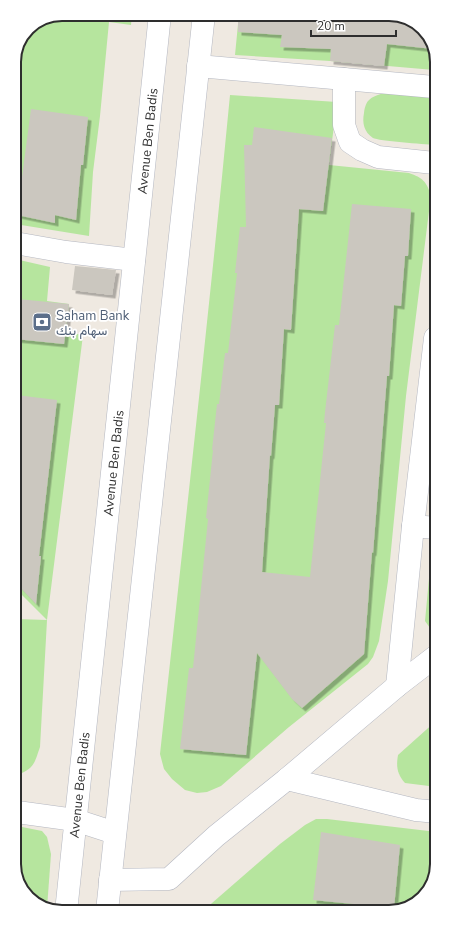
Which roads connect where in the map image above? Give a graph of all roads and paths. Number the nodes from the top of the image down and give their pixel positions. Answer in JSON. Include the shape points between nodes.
{"nodes":[{"id":1,"x":159,"y":21,"type":"edge"},
{"id":2,"x":203,"y":21,"type":"edge"},
{"id":3,"x":198,"y":66,"type":"junction"},
{"id":4,"x":344,"y":79,"type":"junction"},
{"id":5,"x":430,"y":87,"type":"edge"},
{"id":6,"x":430,"y":163,"type":"edge"},
{"id":7,"x":21,"y":243,"type":"edge"},
{"id":8,"x":134,"y":260,"type":"junction"},
{"id":9,"x":430,"y":381,"type":"edge"},
{"id":10,"x":413,"y":526,"type":"junction"},
{"id":11,"x":430,"y":527,"type":"edge"},
{"id":12,"x":430,"y":661,"type":"edge"},
{"id":13,"x":397,"y":686,"type":"junction"},
{"id":14,"x":287,"y":779,"type":"junction"},
{"id":15,"x":430,"y":811,"type":"edge"},
{"id":16,"x":21,"y":813,"type":"edge"},
{"id":17,"x":75,"y":820,"type":"junction"},
{"id":18,"x":115,"y":833,"type":"junction"},
{"id":19,"x":110,"y":880,"type":"junction"},
{"id":20,"x":67,"y":905,"type":"edge"},
{"id":21,"x":108,"y":905,"type":"edge"}],
"edges":[{"from":1,"to":8,"type":"main road","name":"Avenue Ben Badis"},
{"from":2,"to":3,"type":"main road"},
{"from":3,"to":4,"type":"main road"},
{"from":3,"to":18,"type":"main road"},
{"from":4,"to":5,"type":"main road"},
{"from":4,"to":6,"type":"main road","via":[[344,125],[350,142],[378,157]]},
{"from":7,"to":8,"type":"main road","via":[[66,252]]},
{"from":8,"to":17,"type":"main road","name":"Avenue Ben Badis"},
{"from":9,"to":10,"type":"main road"},
{"from":10,"to":11,"type":"main road"},
{"from":10,"to":13,"type":"main road"},
{"from":12,"to":13,"type":"main road"},
{"from":13,"to":14,"type":"main road"},
{"from":14,"to":15,"type":"main road"},
{"from":14,"to":19,"type":"main road","via":[[216,836],[169,879]]},
{"from":16,"to":17,"type":"main road"},
{"from":17,"to":18,"type":"main road"},
{"from":17,"to":20,"type":"main road","name":"Avenue Ben Badis"},
{"from":18,"to":19,"type":"main road"},
{"from":19,"to":21,"type":"main road"}]}
